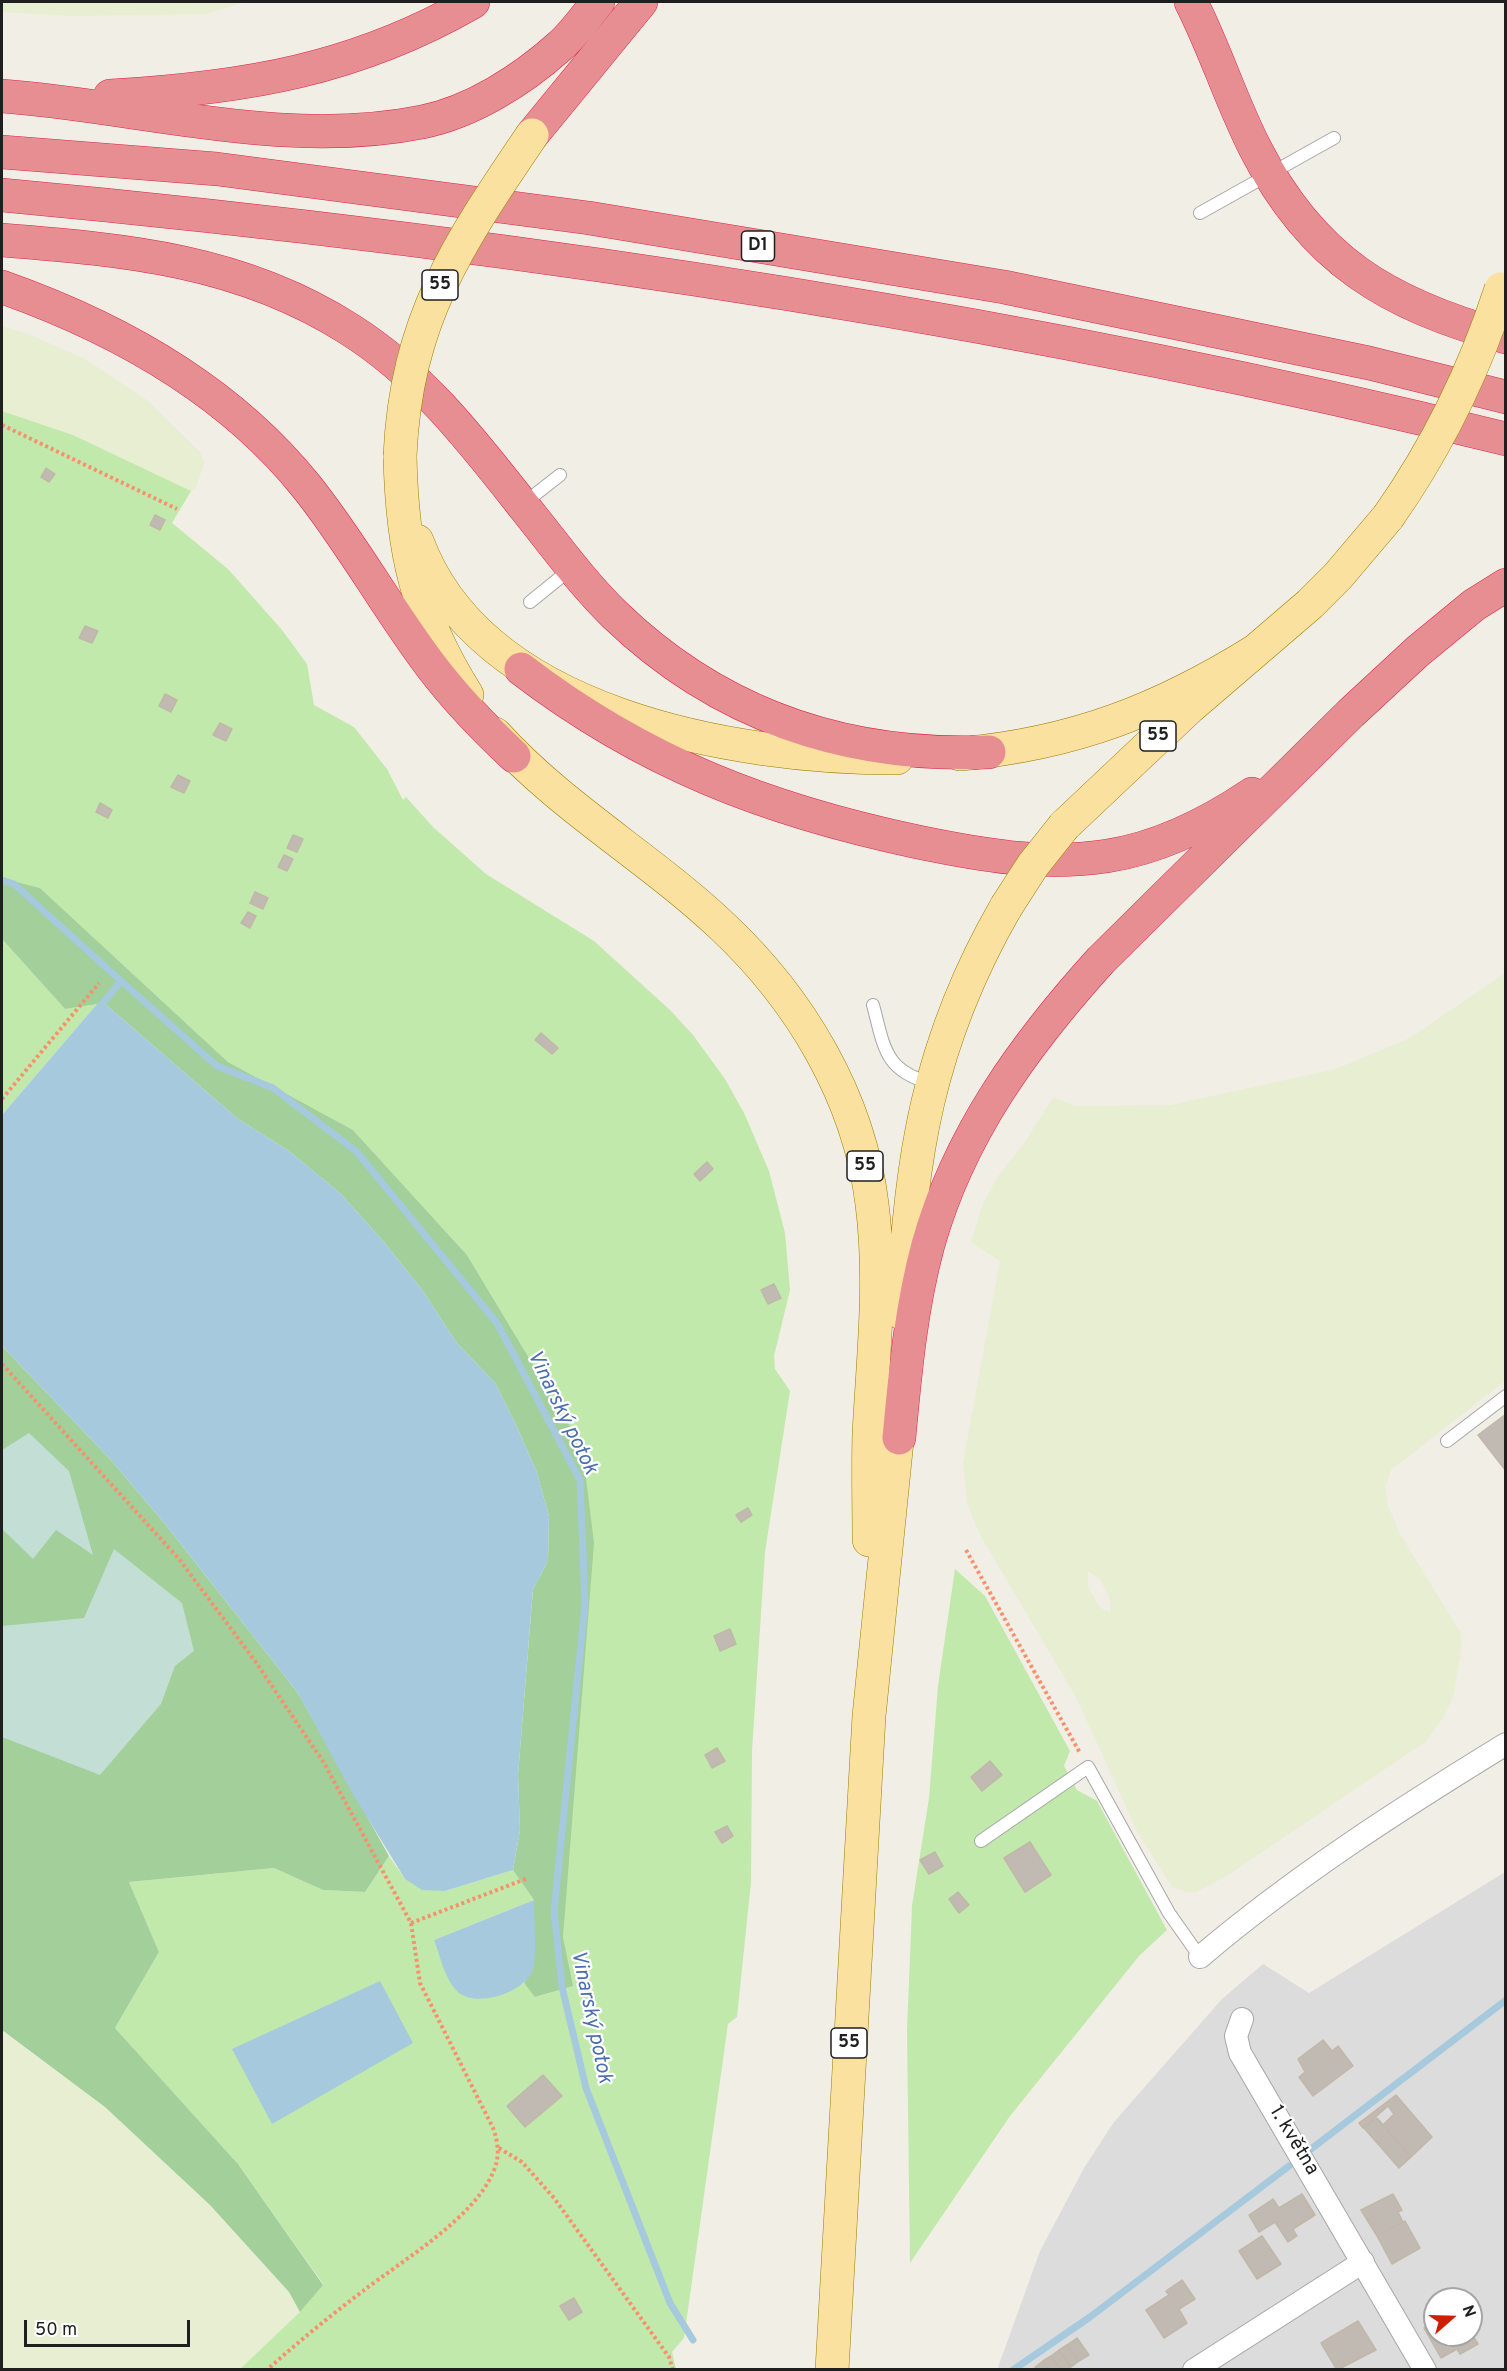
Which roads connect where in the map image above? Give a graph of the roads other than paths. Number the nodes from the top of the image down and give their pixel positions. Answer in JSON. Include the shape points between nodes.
{"nodes":[{"id":1,"x":473,"y":2,"type":"edge"},
{"id":2,"x":598,"y":2,"type":"edge"},
{"id":3,"x":615,"y":2,"type":"edge"},
{"id":4,"x":641,"y":2,"type":"edge"},
{"id":5,"x":1191,"y":2,"type":"edge"},
{"id":6,"x":2,"y":96,"type":"edge"},
{"id":7,"x":36,"y":98,"type":"junction"},
{"id":8,"x":532,"y":135,"type":"junction"},
{"id":9,"x":1334,"y":138,"type":"dead end"},
{"id":10,"x":2,"y":152,"type":"edge"},
{"id":11,"x":1269,"y":174,"type":"junction"},
{"id":12,"x":2,"y":195,"type":"edge"},
{"id":13,"x":1200,"y":213,"type":"dead end"},
{"id":14,"x":2,"y":240,"type":"edge"},
{"id":15,"x":1503,"y":280,"type":"edge"},
{"id":16,"x":2,"y":287,"type":"edge"},
{"id":17,"x":1506,"y":337,"type":"edge"},
{"id":18,"x":1506,"y":397,"type":"edge"},
{"id":19,"x":1506,"y":439,"type":"edge"},
{"id":20,"x":400,"y":456,"type":"junction"},
{"id":21,"x":560,"y":475,"type":"dead end"},
{"id":22,"x":523,"y":505,"type":"junction"},
{"id":23,"x":573,"y":567,"type":"junction"},
{"id":24,"x":1506,"y":585,"type":"edge"},
{"id":25,"x":530,"y":602,"type":"dead end"},
{"id":26,"x":1255,"y":651,"type":"junction"},
{"id":27,"x":521,"y":669,"type":"junction"},
{"id":28,"x":1350,"y":713,"type":"junction"},
{"id":29,"x":989,"y":752,"type":"junction"},
{"id":30,"x":514,"y":756,"type":"junction"},
{"id":31,"x":873,"y":1005,"type":"dead end"},
{"id":32,"x":931,"y":1083,"type":"junction"},
{"id":33,"x":1506,"y":1395,"type":"edge"},
{"id":34,"x":898,"y":1438,"type":"junction"},
{"id":35,"x":1447,"y":1441,"type":"dead end"},
{"id":36,"x":868,"y":1716,"type":"junction"},
{"id":37,"x":1506,"y":1744,"type":"edge"},
{"id":38,"x":981,"y":1841,"type":"dead end"},
{"id":39,"x":1200,"y":1957,"type":"joint"},
{"id":40,"x":1242,"y":2019,"type":"dead end"},
{"id":41,"x":1363,"y":2262,"type":"junction"},
{"id":42,"x":832,"y":2370,"type":"edge"},
{"id":43,"x":1194,"y":2370,"type":"edge"},
{"id":44,"x":1425,"y":2370,"type":"edge"}],
"edges":[{"from":1,"to":7,"type":"highway","via":[[373,50],[292,75],[209,89]]},
{"from":2,"to":7,"type":"highway","via":[[561,45],[516,80],[474,104],[423,122],[292,131],[168,119]]},
{"from":3,"to":8,"type":"main road","number":"55"},
{"from":4,"to":8,"type":"highway"},
{"from":5,"to":11,"type":"highway"},
{"from":6,"to":7,"type":"highway"},
{"from":8,"to":20,"type":"main road","number":"55","bridge":true,"via":[[474,224],[423,324],[406,387]]},
{"from":9,"to":11,"type":"lane"},
{"from":10,"to":18,"type":"highway","number":"D1","via":[[217,169],[612,222],[1005,287],[1369,363]]},
{"from":11,"to":13,"type":"lane"},
{"from":11,"to":17,"type":"highway","via":[[1313,235],[1362,277],[1433,314]]},
{"from":12,"to":19,"type":"highway","number":"D1","via":[[215,215],[580,261],[969,323],[1354,402]]},
{"from":14,"to":22,"type":"highway","via":[[158,256],[231,274],[309,306],[350,329],[408,374],[470,439]]},
{"from":15,"to":26,"type":"main road","number":"55","bridge":true,"via":[[1480,350],[1454,408],[1412,482],[1338,576]]},
{"from":16,"to":30,"type":"highway","via":[[117,336],[193,381],[242,419],[307,487],[456,698]]},
{"from":20,"to":27,"type":"main road","number":"55","via":[[413,529],[431,571],[461,612]]},
{"from":20,"to":30,"type":"main road","number":"55","via":[[410,564],[423,611],[460,683]]},
{"from":21,"to":22,"type":"lane"},
{"from":22,"to":23,"type":"highway"},
{"from":23,"to":25,"type":"lane"},
{"from":23,"to":29,"type":"highway","via":[[614,614],[662,655],[728,698],[764,715],[850,743],[930,753]]},
{"from":24,"to":28,"type":"highway","via":[[1445,627]]},
{"from":26,"to":29,"type":"main road","number":"55","via":[[1177,696],[1125,719],[1049,742]]},
{"from":26,"to":32,"type":"main road","number":"55","bridge":true,"via":[[1064,826],[1006,907],[964,986]]},
{"from":27,"to":28,"type":"highway","via":[[620,736],[726,787],[894,837],[1041,861],[1109,856],[1142,848],[1202,824],[1258,790]]},
{"from":27,"to":29,"type":"main road","number":"55","via":[[596,706],[754,747],[858,758]]},
{"from":28,"to":34,"type":"highway","via":[[1101,960],[1042,1028],[1000,1087],[953,1174],[927,1246],[910,1336]]},
{"from":30,"to":36,"type":"main road","number":"55","via":[[744,948],[806,1027],[835,1078],[850,1117],[872,1202],[877,1260],[869,1436]]},
{"from":31,"to":32,"type":"lane","via":[[894,1067],[911,1078]]},
{"from":32,"to":34,"type":"main road","number":"55","via":[[909,1210]]},
{"from":33,"to":35,"type":"lane"},
{"from":34,"to":36,"type":"main road","number":"55"},
{"from":36,"to":42,"type":"main road","number":"55"},
{"from":37,"to":39,"type":"street","via":[[1424,1794],[1310,1873]]},
{"from":38,"to":39,"type":"lane","via":[[1088,1767],[1169,1914]]},
{"from":40,"to":41,"type":"street","name":"1. května","via":[[1236,2036],[1240,2053]]},
{"from":41,"to":43,"type":"street"},
{"from":41,"to":44,"type":"street","name":"1. května"}]}
